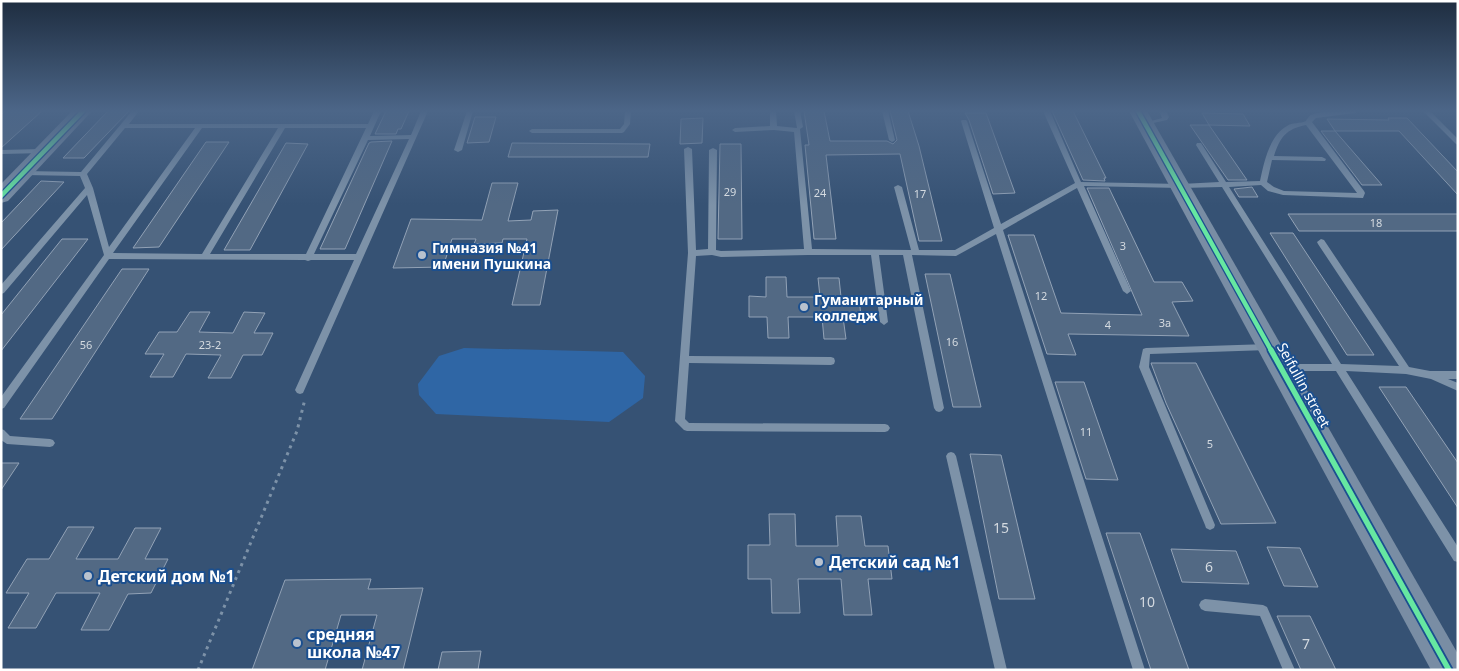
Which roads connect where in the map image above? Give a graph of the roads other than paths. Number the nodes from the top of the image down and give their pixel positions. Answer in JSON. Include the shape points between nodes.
{"nodes":[{"id":1,"x":53,"y":142,"type":"edge"},
{"id":2,"x":109,"y":142,"type":"edge"},
{"id":3,"x":188,"y":142,"type":"edge"},
{"id":4,"x":273,"y":142,"type":"edge"},
{"id":5,"x":363,"y":142,"type":"edge"},
{"id":6,"x":411,"y":142,"type":"edge"},
{"id":7,"x":460,"y":142,"type":"edge"},
{"id":8,"x":798,"y":142,"type":"edge"},
{"id":9,"x":971,"y":142,"type":"edge"},
{"id":10,"x":1060,"y":142,"type":"edge"},
{"id":11,"x":1161,"y":142,"type":"edge"},
{"id":12,"x":1277,"y":142,"type":"edge"},
{"id":13,"x":1323,"y":142,"type":"edge"},
{"id":14,"x":1199,"y":145,"type":"dead end"},
{"id":15,"x":688,"y":149,"type":"dead end"},
{"id":16,"x":458,"y":150,"type":"dead end"},
{"id":17,"x":713,"y":150,"type":"dead end"},
{"id":18,"x":45,"y":151,"type":"junction"},
{"id":19,"x":1,"y":152,"type":"edge"},
{"id":20,"x":1269,"y":158,"type":"junction"},
{"id":21,"x":1322,"y":159,"type":"dead end"},
{"id":22,"x":25,"y":173,"type":"junction"},
{"id":23,"x":83,"y":174,"type":"junction"},
{"id":24,"x":1263,"y":183,"type":"junction"},
{"id":25,"x":1078,"y":184,"type":"junction"},
{"id":26,"x":1225,"y":185,"type":"junction"},
{"id":27,"x":1181,"y":186,"type":"junction"},
{"id":28,"x":898,"y":187,"type":"dead end"},
{"id":29,"x":89,"y":188,"type":"junction"},
{"id":30,"x":1,"y":196,"type":"edge"},
{"id":31,"x":999,"y":228,"type":"junction"},
{"id":32,"x":1320,"y":242,"type":"dead end"},
{"id":33,"x":712,"y":252,"type":"junction"},
{"id":34,"x":808,"y":252,"type":"junction"},
{"id":35,"x":692,"y":253,"type":"junction"},
{"id":36,"x":876,"y":253,"type":"junction"},
{"id":37,"x":911,"y":253,"type":"junction"},
{"id":38,"x":108,"y":256,"type":"junction"},
{"id":39,"x":204,"y":257,"type":"junction"},
{"id":40,"x":359,"y":257,"type":"junction"},
{"id":41,"x":308,"y":258,"type":"junction"},
{"id":42,"x":1127,"y":291,"type":"dead end"},
{"id":43,"x":1,"y":292,"type":"edge"},
{"id":44,"x":884,"y":322,"type":"dead end"},
{"id":45,"x":1276,"y":358,"type":"junction"},
{"id":46,"x":684,"y":359,"type":"junction"},
{"id":47,"x":831,"y":361,"type":"dead end"},
{"id":48,"x":1339,"y":367,"type":"junction"},
{"id":49,"x":1406,"y":370,"type":"junction"},
{"id":50,"x":1430,"y":375,"type":"junction"},
{"id":51,"x":1458,"y":375,"type":"edge"},
{"id":52,"x":1458,"y":387,"type":"edge"},
{"id":53,"x":6,"y":393,"type":"edge"},
{"id":54,"x":303,"y":394,"type":"road end"},
{"id":55,"x":1,"y":405,"type":"edge"},
{"id":56,"x":939,"y":408,"type":"dead end"},
{"id":57,"x":885,"y":428,"type":"dead end"},
{"id":58,"x":3,"y":438,"type":"edge"},
{"id":59,"x":50,"y":443,"type":"dead end"},
{"id":60,"x":951,"y":456,"type":"dead end"},
{"id":61,"x":1210,"y":525,"type":"dead end"},
{"id":62,"x":1458,"y":557,"type":"edge"},
{"id":63,"x":1206,"y":606,"type":"dead end"},
{"id":64,"x":1001,"y":670,"type":"edge"},
{"id":65,"x":1140,"y":670,"type":"edge"},
{"id":66,"x":1290,"y":670,"type":"edge"},
{"id":67,"x":1449,"y":670,"type":"edge"}],
"edges":[{"from":1,"to":18,"type":"street"},
{"from":2,"to":23,"type":"lane"},
{"from":3,"to":38,"type":"lane"},
{"from":4,"to":39,"type":"lane"},
{"from":5,"to":41,"type":"lane"},
{"from":6,"to":40,"type":"lane"},
{"from":7,"to":16,"type":"lane"},
{"from":8,"to":34,"type":"lane"},
{"from":9,"to":31,"type":"lane"},
{"from":10,"to":25,"type":"lane"},
{"from":11,"to":27,"type":"street","name":"Seifullin street"},
{"from":12,"to":20,"type":"lane"},
{"from":13,"to":24,"type":"lane","via":[[1361,193],[1360,196],[1283,193]]},
{"from":14,"to":26,"type":"lane"},
{"from":15,"to":35,"type":"lane"},
{"from":17,"to":33,"type":"lane"},
{"from":18,"to":19,"type":"lane"},
{"from":18,"to":22,"type":"street"},
{"from":20,"to":21,"type":"lane"},
{"from":20,"to":24,"type":"lane"},
{"from":22,"to":23,"type":"lane"},
{"from":22,"to":30,"type":"street"},
{"from":23,"to":29,"type":"lane"},
{"from":24,"to":26,"type":"lane"},
{"from":25,"to":27,"type":"lane"},
{"from":25,"to":31,"type":"lane"},
{"from":25,"to":42,"type":"lane"},
{"from":26,"to":27,"type":"lane"},
{"from":26,"to":48,"type":"lane"},
{"from":27,"to":45,"type":"street","name":"Seifullin street"},
{"from":28,"to":37,"type":"lane"},
{"from":29,"to":38,"type":"lane"},
{"from":29,"to":43,"type":"lane"},
{"from":31,"to":37,"type":"lane","via":[[956,253]]},
{"from":31,"to":65,"type":"lane"},
{"from":32,"to":49,"type":"lane"},
{"from":33,"to":34,"type":"lane"},
{"from":33,"to":35,"type":"lane"},
{"from":34,"to":36,"type":"lane"},
{"from":35,"to":46,"type":"lane"},
{"from":36,"to":37,"type":"lane"},
{"from":36,"to":44,"type":"lane"},
{"from":37,"to":56,"type":"lane"},
{"from":38,"to":39,"type":"lane"},
{"from":38,"to":53,"type":"lane"},
{"from":39,"to":41,"type":"lane"},
{"from":40,"to":41,"type":"lane"},
{"from":40,"to":54,"type":"lane"},
{"from":45,"to":48,"type":"lane"},
{"from":45,"to":61,"type":"lane","via":[[1146,351],[1144,367]]},
{"from":45,"to":67,"type":"street","name":"Seifullin street"},
{"from":46,"to":47,"type":"lane"},
{"from":46,"to":57,"type":"lane","via":[[680,421],[687,426]]},
{"from":48,"to":49,"type":"lane"},
{"from":48,"to":62,"type":"lane"},
{"from":49,"to":50,"type":"lane"},
{"from":50,"to":51,"type":"lane"},
{"from":50,"to":52,"type":"lane"},
{"from":53,"to":55,"type":"lane"},
{"from":58,"to":59,"type":"lane"},
{"from":60,"to":64,"type":"lane"},
{"from":63,"to":66,"type":"lane","via":[[1263,610]]}]}
